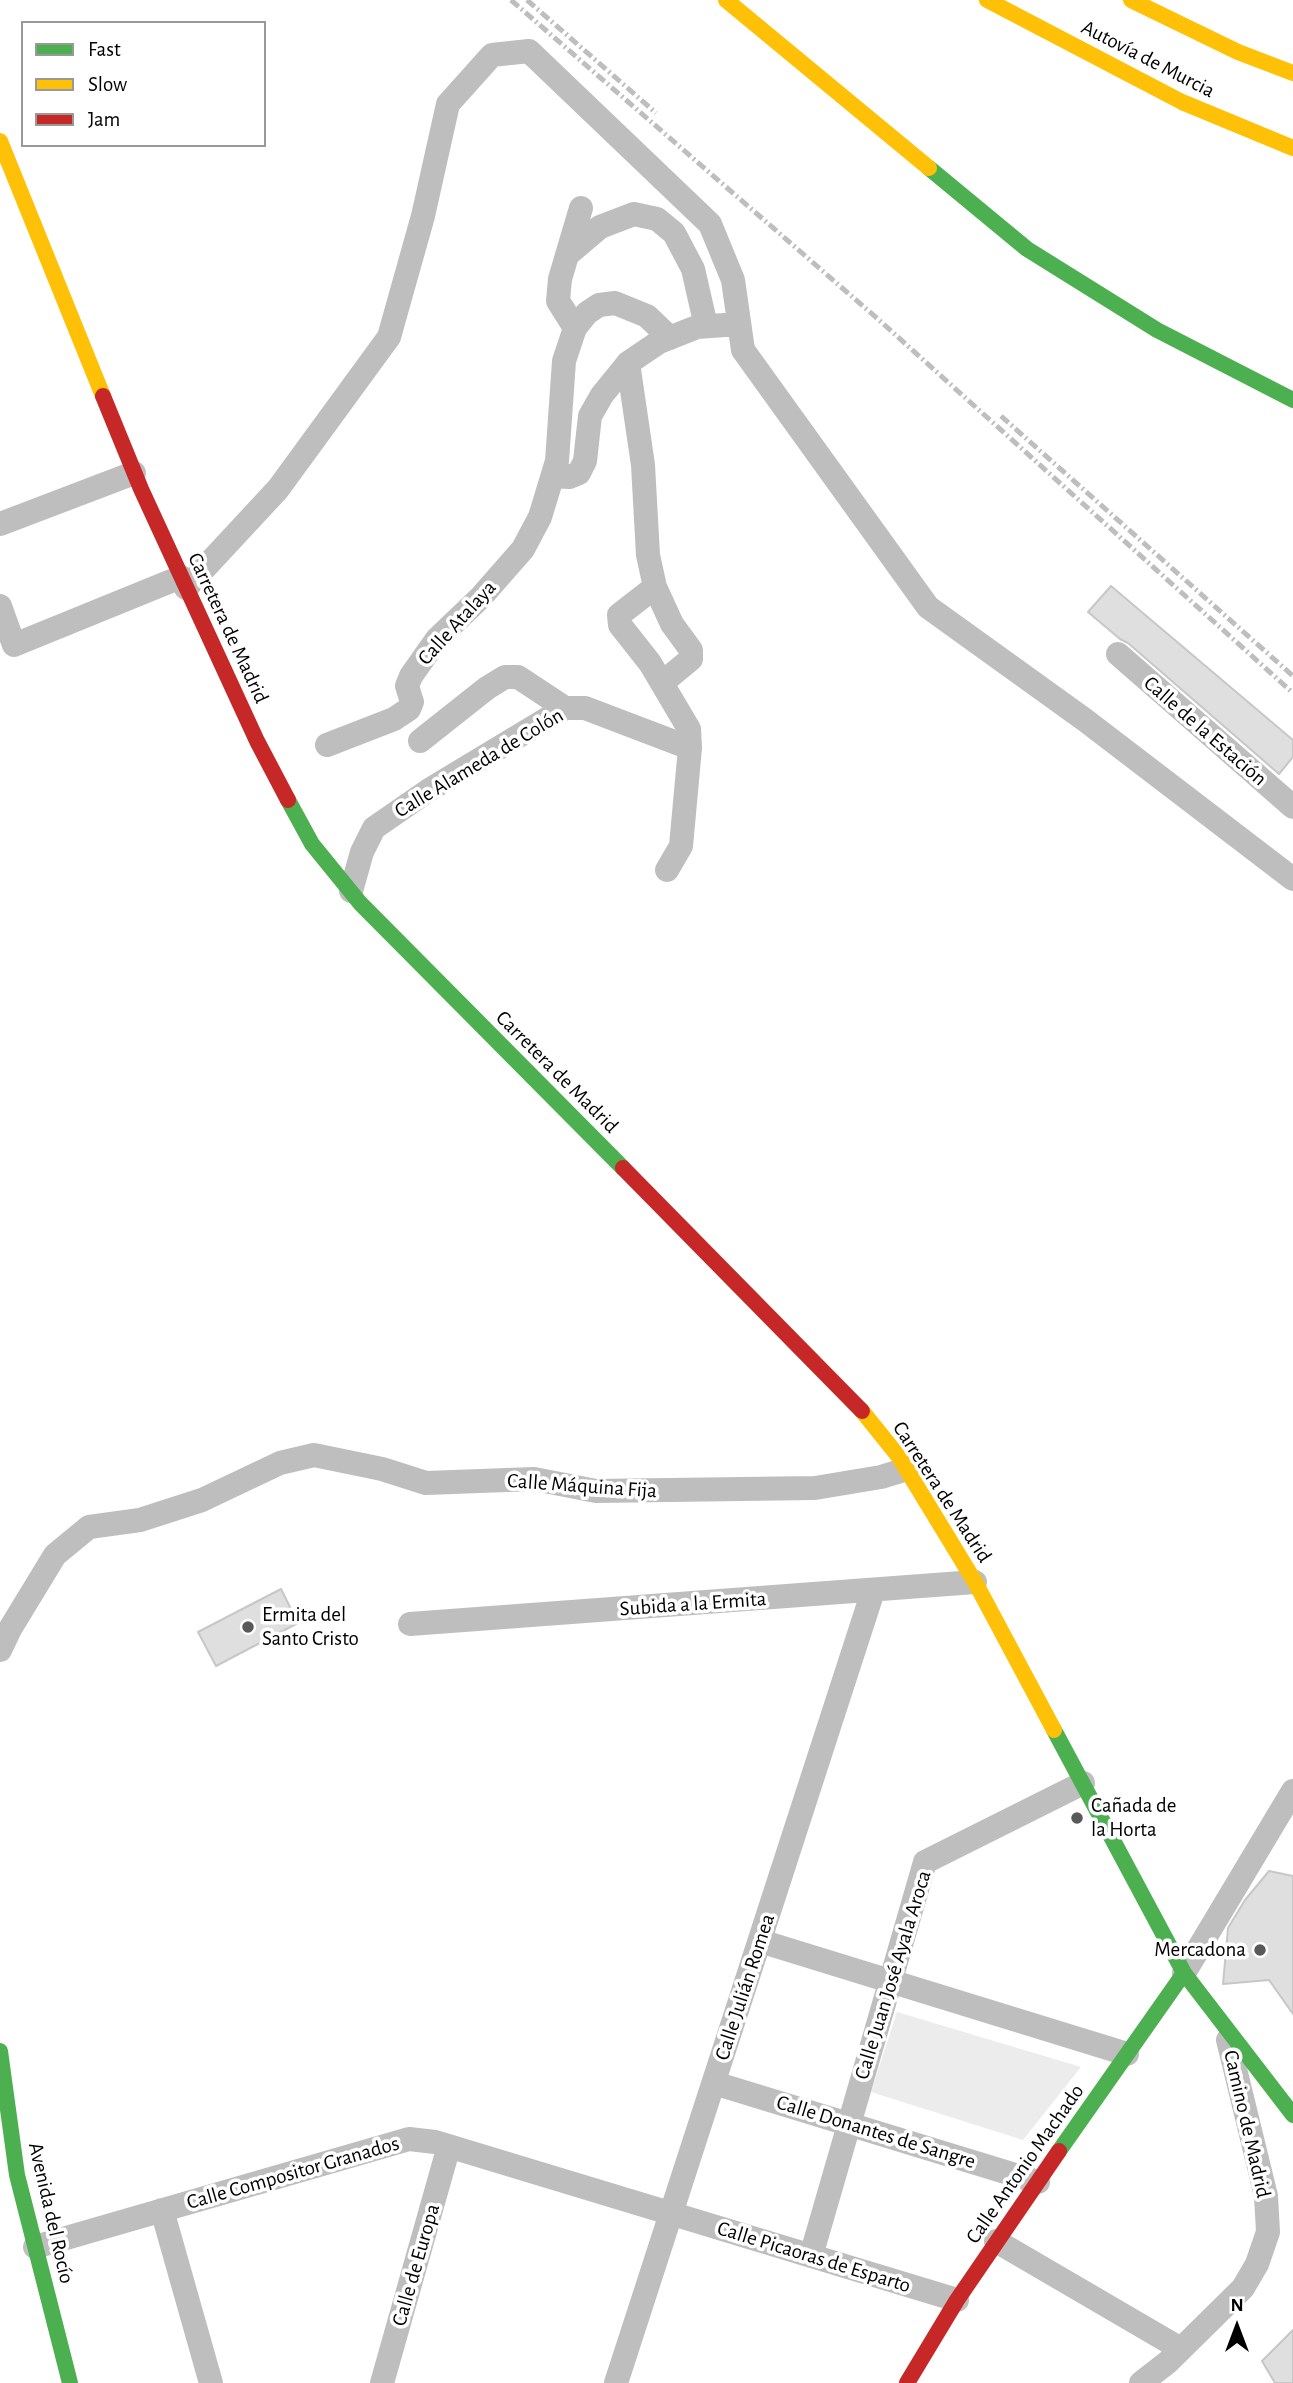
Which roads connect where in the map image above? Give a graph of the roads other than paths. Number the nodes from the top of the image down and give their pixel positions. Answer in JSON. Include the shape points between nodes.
{"nodes":[{"id":1,"x":726,"y":0,"type":"edge"},
{"id":2,"x":987,"y":0,"type":"edge"},
{"id":3,"x":1131,"y":0,"type":"edge"},
{"id":4,"x":1293,"y":73,"type":"edge"},
{"id":5,"x":0,"y":141,"type":"edge"},
{"id":6,"x":1293,"y":148,"type":"edge"},
{"id":7,"x":581,"y":208,"type":"dead end"},
{"id":8,"x":567,"y":255,"type":"junction"},
{"id":9,"x":739,"y":324,"type":"junction"},
{"id":10,"x":706,"y":327,"type":"junction"},
{"id":11,"x":575,"y":328,"type":"junction"},
{"id":12,"x":670,"y":338,"type":"junction"},
{"id":13,"x":628,"y":363,"type":"junction"},
{"id":14,"x":1293,"y":400,"type":"edge"},
{"id":15,"x":555,"y":469,"type":"junction"},
{"id":16,"x":134,"y":473,"type":"junction"},
{"id":17,"x":0,"y":524,"type":"edge"},
{"id":18,"x":184,"y":583,"type":"junction"},
{"id":19,"x":655,"y":587,"type":"junction"},
{"id":20,"x":0,"y":606,"type":"edge"},
{"id":21,"x":1118,"y":654,"type":"dead end"},
{"id":22,"x":662,"y":683,"type":"junction"},
{"id":23,"x":565,"y":708,"type":"junction"},
{"id":24,"x":420,"y":741,"type":"dead end"},
{"id":25,"x":327,"y":745,"type":"dead end"},
{"id":26,"x":690,"y":748,"type":"junction"},
{"id":27,"x":1293,"y":807,"type":"edge"},
{"id":28,"x":667,"y":870,"type":"dead end"},
{"id":29,"x":1293,"y":879,"type":"edge"},
{"id":30,"x":351,"y":891,"type":"junction"},
{"id":31,"x":907,"y":1469,"type":"junction"},
{"id":32,"x":975,"y":1582,"type":"junction"},
{"id":33,"x":873,"y":1591,"type":"junction"},
{"id":34,"x":411,"y":1624,"type":"dead end"},
{"id":35,"x":0,"y":1650,"type":"edge"},
{"id":36,"x":1083,"y":1783,"type":"junction"},
{"id":37,"x":1293,"y":1791,"type":"edge"},
{"id":38,"x":760,"y":1941,"type":"junction"},
{"id":39,"x":1184,"y":1973,"type":"junction"},
{"id":40,"x":891,"y":1981,"type":"junction"},
{"id":41,"x":1224,"y":2026,"type":"junction"},
{"id":42,"x":0,"y":2051,"type":"edge"},
{"id":43,"x":1127,"y":2054,"type":"junction"},
{"id":44,"x":714,"y":2083,"type":"junction"},
{"id":45,"x":1293,"y":2115,"type":"edge"},
{"id":46,"x":849,"y":2124,"type":"junction"},
{"id":47,"x":449,"y":2146,"type":"junction"},
{"id":48,"x":1038,"y":2182,"type":"junction"},
{"id":49,"x":162,"y":2210,"type":"junction"},
{"id":50,"x":671,"y":2214,"type":"junction"},
{"id":51,"x":996,"y":2241,"type":"junction"},
{"id":52,"x":35,"y":2247,"type":"junction"},
{"id":53,"x":811,"y":2256,"type":"junction"},
{"id":54,"x":957,"y":2300,"type":"junction"},
{"id":55,"x":1181,"y":2349,"type":"junction"},
{"id":56,"x":70,"y":2383,"type":"edge"},
{"id":57,"x":211,"y":2383,"type":"edge"},
{"id":58,"x":382,"y":2383,"type":"edge"},
{"id":59,"x":616,"y":2383,"type":"edge"},
{"id":60,"x":908,"y":2383,"type":"edge"},
{"id":61,"x":1142,"y":2383,"type":"edge"}],
"edges":[{"from":1,"to":14,"type":"main road","via":[[1027,249],[1157,330]]},
{"from":2,"to":6,"type":"main road","name":"Autovía de Murcia","via":[[1182,102]]},
{"from":3,"to":4,"type":"main road"},
{"from":5,"to":16,"type":"main road","name":"Carretera de Madrid"},
{"from":7,"to":8,"type":"street"},
{"from":8,"to":10,"type":"street","via":[[600,227],[634,215],[657,219],[674,233],[692,269]]},
{"from":8,"to":11,"type":"street","via":[[558,300]]},
{"from":9,"to":10,"type":"street"},
{"from":9,"to":18,"type":"street","via":[[733,280],[710,224],[528,51],[492,55],[448,104],[389,337],[278,489]]},
{"from":9,"to":29,"type":"street","via":[[743,350],[928,607]]},
{"from":10,"to":12,"type":"street"},
{"from":11,"to":12,"type":"street","via":[[599,305],[615,303],[647,316]]},
{"from":11,"to":15,"type":"street","via":[[564,361]]},
{"from":12,"to":13,"type":"street"},
{"from":13,"to":15,"type":"street","via":[[590,416],[585,461],[579,472],[569,477]]},
{"from":13,"to":19,"type":"street"},
{"from":15,"to":25,"type":"street","name":"Calle Atalaya","via":[[540,517],[523,549],[437,639],[411,676],[409,709]]},
{"from":16,"to":17,"type":"street"},
{"from":16,"to":18,"type":"main road","name":"Carretera de Madrid"},
{"from":18,"to":20,"type":"street","via":[[14,645]]},
{"from":18,"to":30,"type":"main road","name":"Carretera de Madrid","via":[[257,741],[312,844]]},
{"from":19,"to":22,"type":"street","via":[[671,624],[691,650],[691,659]]},
{"from":19,"to":22,"type":"street","via":[[619,615],[621,625]]},
{"from":21,"to":27,"type":"street","name":"Calle de la Estación"},
{"from":22,"to":26,"type":"street","via":[[689,729]]},
{"from":23,"to":24,"type":"street","via":[[518,677],[505,677]]},
{"from":23,"to":26,"type":"street","name":"Calle Alameda de Colón","via":[[585,708]]},
{"from":23,"to":30,"type":"street","name":"Calle Alameda de Colón","via":[[374,828]]},
{"from":26,"to":28,"type":"street","via":[[681,846]]},
{"from":30,"to":31,"type":"main road","name":"Carretera de Madrid","via":[[855,1402]]},
{"from":31,"to":32,"type":"main road","name":"Carretera de Madrid"},
{"from":31,"to":35,"type":"street","name":"Calle Máquina Fija","via":[[815,1488],[596,1491],[534,1479],[426,1483],[314,1455],[279,1463],[202,1500],[140,1520],[89,1527],[55,1555]]},
{"from":32,"to":33,"type":"street","name":"Subida a la Ermita"},
{"from":32,"to":36,"type":"main road","name":"Carretera de Madrid"},
{"from":33,"to":34,"type":"street","name":"Subida a la Ermita"},
{"from":33,"to":38,"type":"street","name":"Calle Julián Romea"},
{"from":36,"to":39,"type":"main road","name":"Carretera de Madrid"},
{"from":36,"to":40,"type":"street","name":"Calle Juan José Ayala Aroca","via":[[925,1862]]},
{"from":37,"to":39,"type":"street"},
{"from":38,"to":40,"type":"street"},
{"from":38,"to":44,"type":"street","name":"Calle Julián Romea"},
{"from":39,"to":41,"type":"main road","name":"Carretera de Madrid"},
{"from":39,"to":43,"type":"main road","name":"Calle Antonio Machado"},
{"from":40,"to":43,"type":"street"},
{"from":40,"to":46,"type":"street","name":"Calle Juan José Ayala Aroca"},
{"from":41,"to":45,"type":"main road","name":"Carretera de Madrid"},
{"from":41,"to":55,"type":"street","name":"Camino de Madrid","via":[[1266,2196],[1268,2232],[1243,2287]]},
{"from":42,"to":52,"type":"main road","name":"Avenida del Rocío","via":[[17,2175]]},
{"from":43,"to":48,"type":"main road","name":"Calle Antonio Machado"},
{"from":44,"to":46,"type":"street","name":"Calle Donantes de Sangre"},
{"from":44,"to":50,"type":"street","name":"Calle Julián Romea"},
{"from":46,"to":48,"type":"street","name":"Calle Donantes de Sangre"},
{"from":46,"to":53,"type":"street","name":"Calle Juan José Ayala Aroca"},
{"from":47,"to":49,"type":"street","name":"Calle Compositor Granados","via":[[409,2139]]},
{"from":47,"to":50,"type":"street","name":"Calle Compositor Granados"},
{"from":47,"to":58,"type":"street","name":"Calle de Europa"},
{"from":48,"to":51,"type":"main road","name":"Calle Antonio Machado"},
{"from":49,"to":52,"type":"street","name":"Calle Compositor Granados"},
{"from":49,"to":57,"type":"street"},
{"from":50,"to":53,"type":"street","name":"Calle Picaoras de Esparto"},
{"from":50,"to":59,"type":"street","name":"Calle Julián Romea"},
{"from":51,"to":54,"type":"main road","name":"Calle Antonio Machado"},
{"from":51,"to":55,"type":"street"},
{"from":52,"to":56,"type":"main road","name":"Avenida del Rocío"},
{"from":53,"to":54,"type":"street","name":"Calle Picaoras de Esparto"},
{"from":54,"to":60,"type":"main road","name":"Calle Antonio Machado"},
{"from":55,"to":61,"type":"street","name":"Camino de Madrid"}]}
